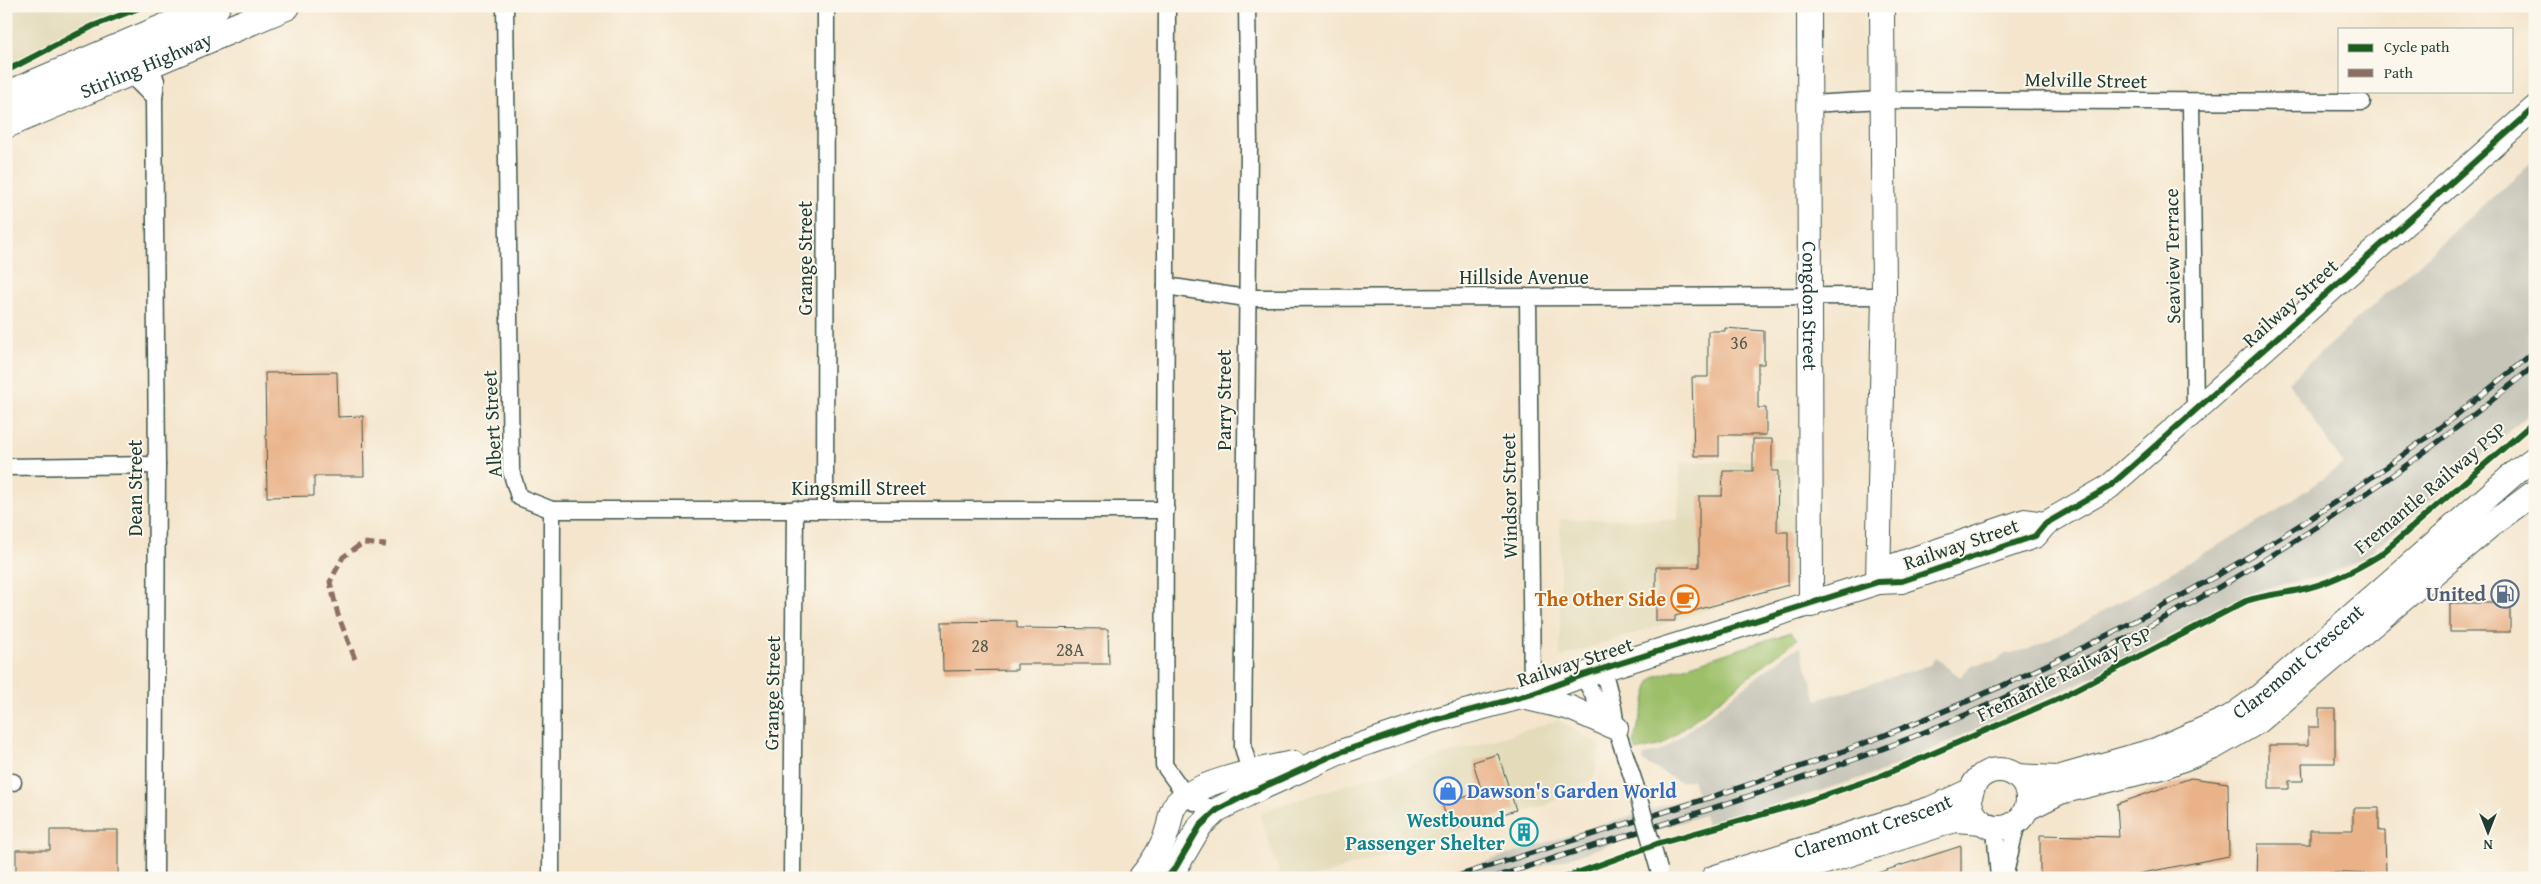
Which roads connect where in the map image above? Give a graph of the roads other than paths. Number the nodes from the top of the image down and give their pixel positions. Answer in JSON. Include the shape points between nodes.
{"nodes":[{"id":1,"x":216,"y":6,"type":"edge"},
{"id":2,"x":286,"y":6,"type":"edge"},
{"id":3,"x":505,"y":6,"type":"edge"},
{"id":4,"x":826,"y":6,"type":"edge"},
{"id":5,"x":1167,"y":6,"type":"edge"},
{"id":6,"x":1247,"y":6,"type":"edge"},
{"id":7,"x":1810,"y":6,"type":"edge"},
{"id":8,"x":1882,"y":6,"type":"edge"},
{"id":9,"x":130,"y":41,"type":"junction"},
{"id":10,"x":141,"y":68,"type":"junction"},
{"id":11,"x":6,"y":96,"type":"edge"},
{"id":12,"x":1882,"y":100,"type":"junction"},
{"id":13,"x":2191,"y":102,"type":"junction"},
{"id":14,"x":2362,"y":102,"type":"dead end"},
{"id":15,"x":1810,"y":104,"type":"junction"},
{"id":16,"x":2535,"y":108,"type":"edge"},
{"id":17,"x":6,"y":124,"type":"edge"},
{"id":18,"x":1166,"y":286,"type":"junction"},
{"id":19,"x":1810,"y":296,"type":"junction"},
{"id":20,"x":1884,"y":296,"type":"junction"},
{"id":21,"x":1246,"y":298,"type":"junction"},
{"id":22,"x":1528,"y":298,"type":"junction"},
{"id":23,"x":2195,"y":409,"type":"junction"},
{"id":24,"x":2535,"y":458,"type":"edge"},
{"id":25,"x":157,"y":465,"type":"junction"},
{"id":26,"x":6,"y":466,"type":"edge"},
{"id":27,"x":2532,"y":496,"type":"edge"},
{"id":28,"x":2477,"y":506,"type":"junction"},
{"id":29,"x":795,"y":509,"type":"junction"},
{"id":30,"x":825,"y":509,"type":"junction"},
{"id":31,"x":552,"y":510,"type":"junction"},
{"id":32,"x":1166,"y":510,"type":"junction"},
{"id":33,"x":2492,"y":524,"type":"junction"},
{"id":34,"x":1878,"y":582,"type":"junction"},
{"id":35,"x":1811,"y":605,"type":"junction"},
{"id":36,"x":1593,"y":672,"type":"junction"},
{"id":37,"x":1527,"y":695,"type":"junction"},
{"id":38,"x":1616,"y":728,"type":"junction"},
{"id":39,"x":2017,"y":776,"type":"junction"},
{"id":40,"x":1250,"y":782,"type":"junction"},
{"id":41,"x":1972,"y":790,"type":"junction"},
{"id":42,"x":1179,"y":801,"type":"junction"},
{"id":43,"x":1217,"y":810,"type":"junction"},
{"id":44,"x":2005,"y":820,"type":"junction"},
{"id":45,"x":1660,"y":874,"type":"edge"},
{"id":46,"x":155,"y":878,"type":"edge"},
{"id":47,"x":552,"y":878,"type":"edge"},
{"id":48,"x":792,"y":878,"type":"edge"},
{"id":49,"x":1140,"y":878,"type":"edge"},
{"id":50,"x":1167,"y":878,"type":"edge"},
{"id":51,"x":1713,"y":878,"type":"edge"},
{"id":52,"x":1776,"y":878,"type":"edge"},
{"id":53,"x":1999,"y":878,"type":"edge"},
{"id":54,"x":2004,"y":878,"type":"edge"}],
"edges":[{"from":1,"to":9,"type":"highway","name":"Stirling Highway"},
{"from":2,"to":10,"type":"highway","name":"Stirling Highway"},
{"from":3,"to":31,"type":"street","name":"Albert Street","via":[[511,471],[519,497]]},
{"from":4,"to":30,"type":"street","name":"Grange Street"},
{"from":5,"to":18,"type":"street"},
{"from":6,"to":21,"type":"street","name":"Parry Street"},
{"from":7,"to":15,"type":"street","name":"Congdon Street"},
{"from":8,"to":12,"type":"street"},
{"from":9,"to":10,"type":"street","name":"Dean Street"},
{"from":9,"to":10,"type":"street","name":"Dean Street"},
{"from":9,"to":11,"type":"highway","name":"Stirling Highway"},
{"from":10,"to":17,"type":"highway","name":"Stirling Highway"},
{"from":10,"to":25,"type":"street","name":"Dean Street","via":[[137,82],[154,98]]},
{"from":12,"to":13,"type":"street","name":"Melville Street"},
{"from":12,"to":15,"type":"street","name":"Melville Street"},
{"from":12,"to":20,"type":"street"},
{"from":13,"to":14,"type":"street","name":"Melville Street"},
{"from":13,"to":23,"type":"street","name":"Seaview Terrace"},
{"from":15,"to":19,"type":"street","name":"Congdon Street"},
{"from":16,"to":23,"type":"street","name":"Railway Street"},
{"from":18,"to":21,"type":"street","name":"Hillside Avenue"},
{"from":18,"to":32,"type":"street"},
{"from":19,"to":20,"type":"street","name":"Hillside Avenue"},
{"from":19,"to":22,"type":"street","name":"Hillside Avenue"},
{"from":19,"to":35,"type":"street","name":"Congdon Street"},
{"from":20,"to":34,"type":"street"},
{"from":21,"to":22,"type":"street","name":"Hillside Avenue"},
{"from":21,"to":40,"type":"street","name":"Parry Street","via":[[1243,747]]},
{"from":22,"to":37,"type":"street","name":"Windsor Street"},
{"from":23,"to":34,"type":"street","name":"Railway Street","via":[[2109,487],[2045,524],[2025,521],[1905,562]]},
{"from":24,"to":28,"type":"street","name":"Claremont Crescent"},
{"from":25,"to":26,"type":"street"},
{"from":25,"to":46,"type":"street","name":"Dean Street"},
{"from":27,"to":33,"type":"street","name":"Claremont Crescent"},
{"from":28,"to":33,"type":"street"},
{"from":28,"to":39,"type":"street","name":"Claremont Crescent","via":[[2260,696],[2229,718],[2156,750],[2057,778]]},
{"from":29,"to":30,"type":"street","name":"Kingsmill Street"},
{"from":29,"to":31,"type":"street","name":"Kingsmill Street"},
{"from":29,"to":48,"type":"street","name":"Grange Street"},
{"from":30,"to":32,"type":"street","name":"Kingsmill Street"},
{"from":31,"to":47,"type":"street"},
{"from":32,"to":42,"type":"street","via":[[1164,765],[1174,801]]},
{"from":33,"to":44,"type":"street","name":"Claremont Crescent","via":[[2259,721],[2214,747],[2170,764],[2060,792]]},
{"from":34,"to":35,"type":"street","name":"Railway Street"},
{"from":35,"to":36,"type":"street","name":"Railway Street"},
{"from":36,"to":37,"type":"street","name":"Railway Street"},
{"from":36,"to":38,"type":"street","via":[[1602,712]]},
{"from":37,"to":38,"type":"street"},
{"from":37,"to":40,"type":"street","name":"Railway Street","via":[[1431,721]]},
{"from":38,"to":45,"type":"street","bridge":true},
{"from":39,"to":41,"type":"street","via":[[2008,772],[1990,772],[1976,782]]},
{"from":39,"to":44,"type":"street","via":[[2027,791]]},
{"from":40,"to":42,"type":"street","name":"Railway Street"},
{"from":40,"to":43,"type":"street","name":"Railway Street"},
{"from":41,"to":44,"type":"street","via":[[1972,808]]},
{"from":41,"to":51,"type":"street","name":"Claremont Crescent","via":[[1930,809]]},
{"from":42,"to":43,"type":"street","via":[[1189,800]]},
{"from":42,"to":49,"type":"street","via":[[1168,830]]},
{"from":43,"to":50,"type":"street","name":"Railway Street","via":[[1200,826]]},
{"from":44,"to":52,"type":"street","name":"Claremont Crescent","via":[[1955,820]]},
{"from":44,"to":53,"type":"street"},
{"from":44,"to":54,"type":"street"}]}
